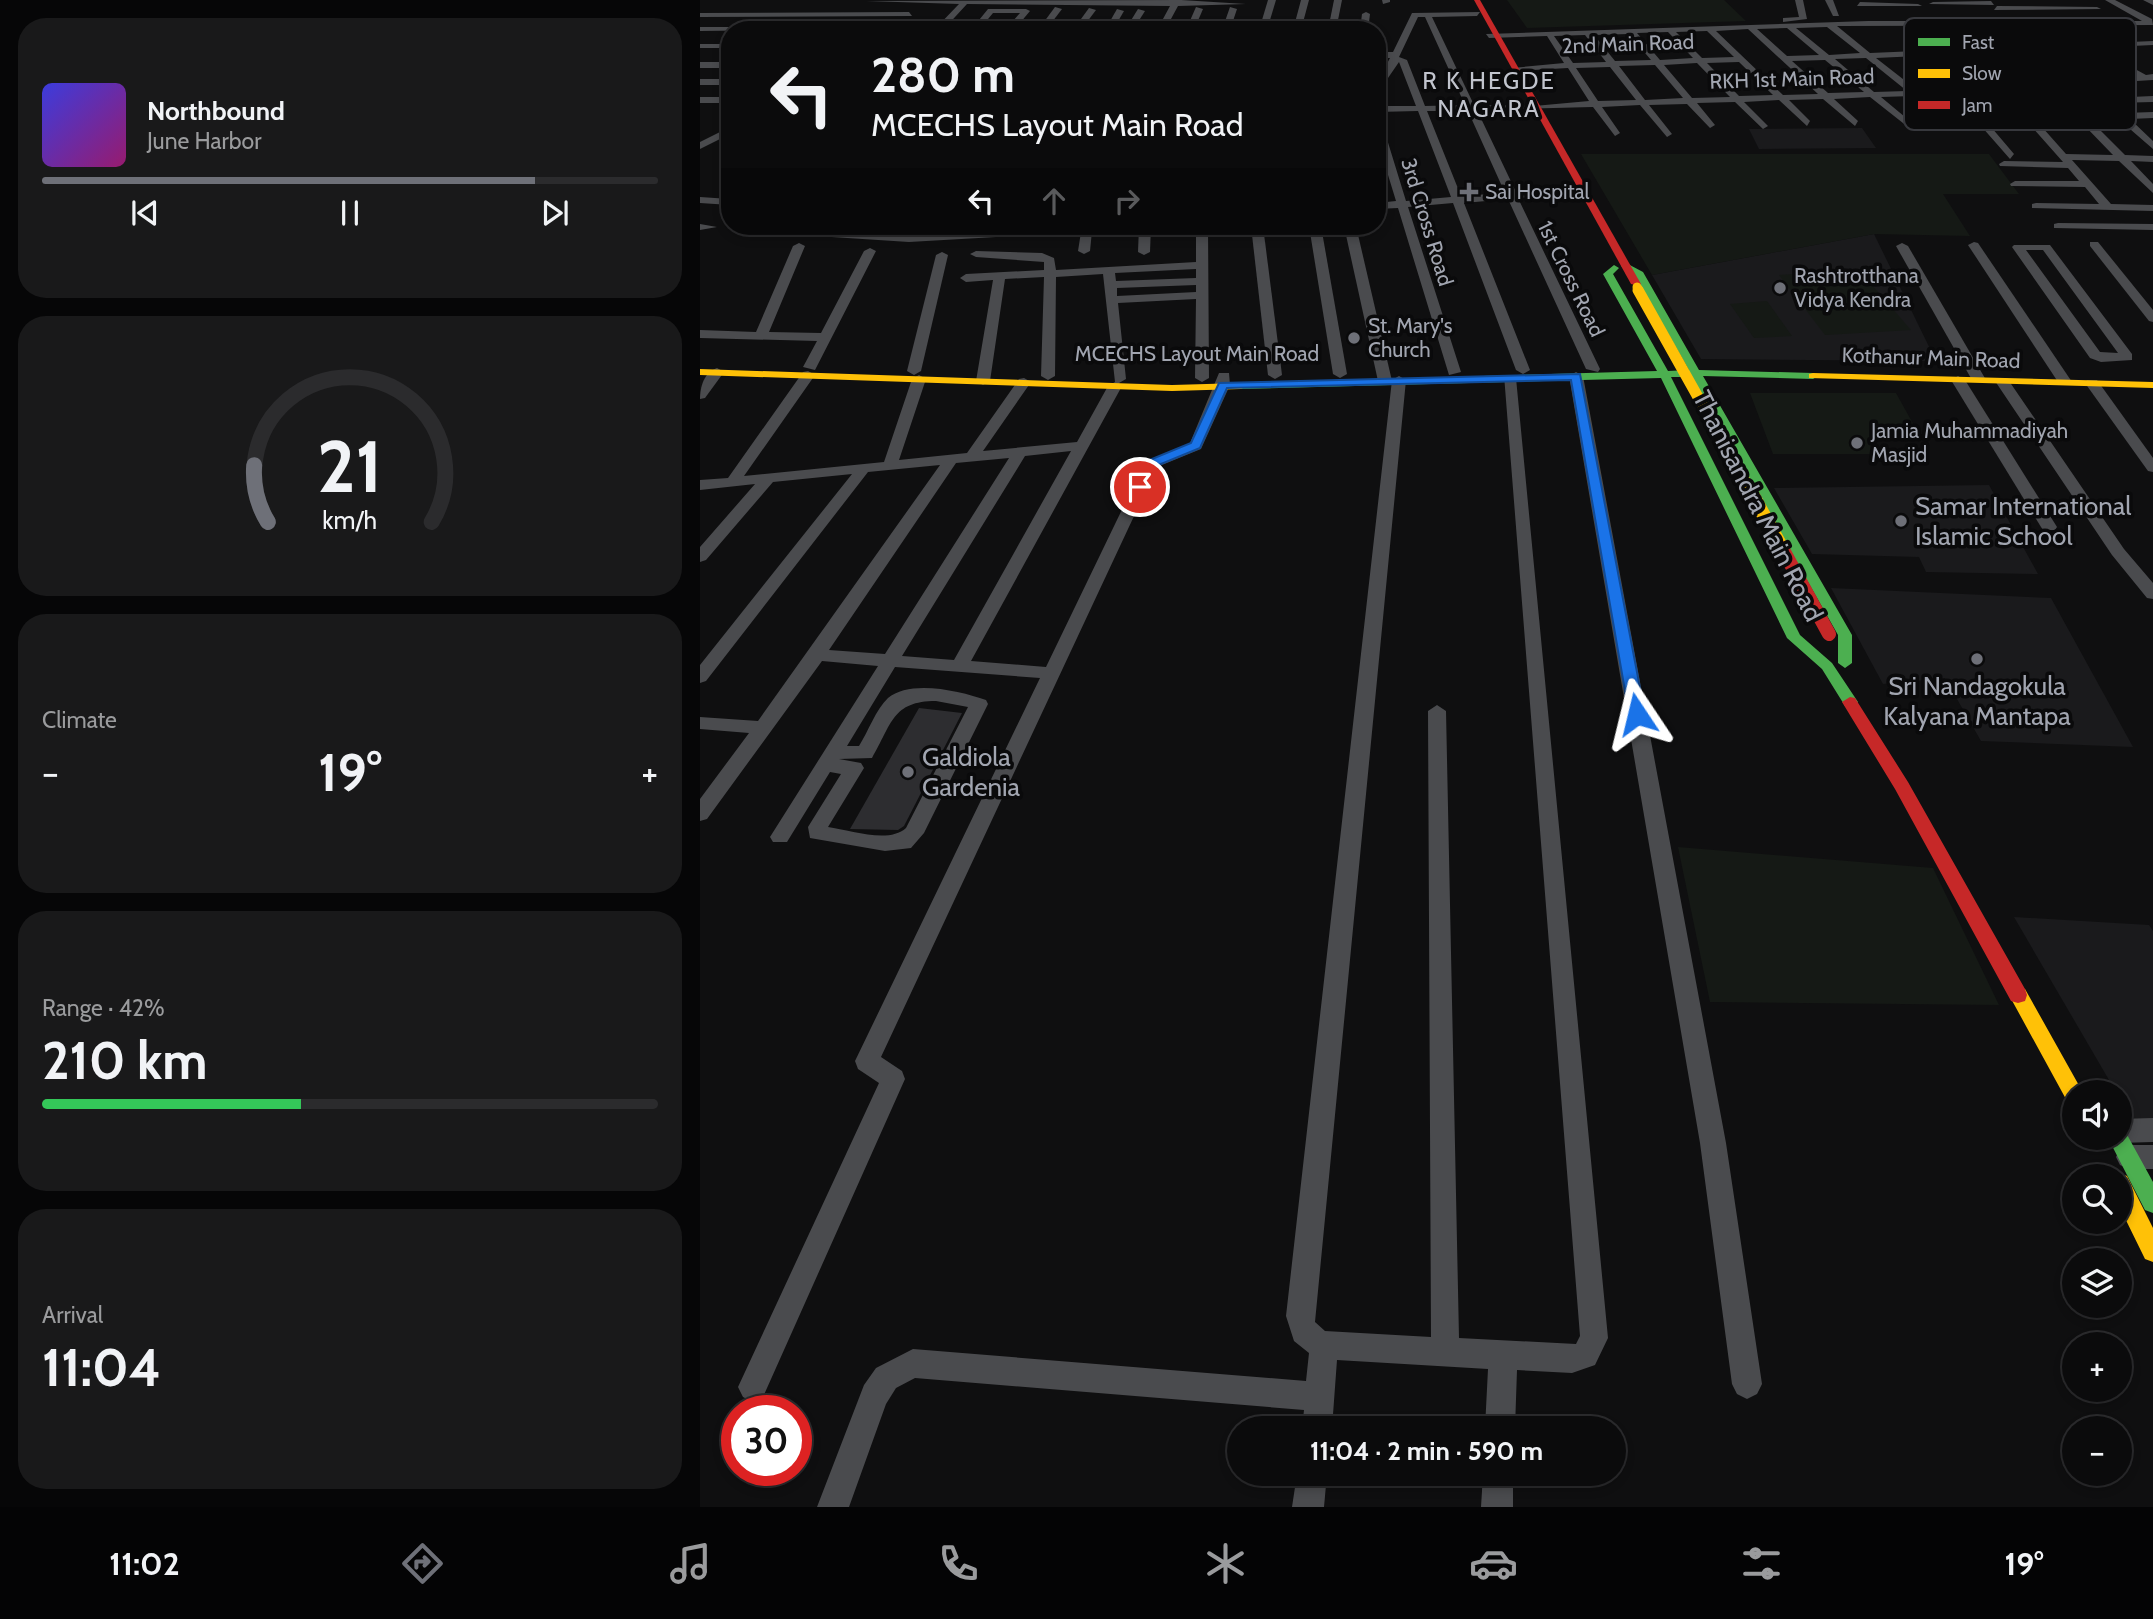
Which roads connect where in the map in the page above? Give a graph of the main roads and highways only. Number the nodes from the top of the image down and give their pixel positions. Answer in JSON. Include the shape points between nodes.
{"nodes":[{"id":1,"x":1475,"y":5,"type":"edge"},
{"id":2,"x":1493,"y":36,"type":"junction"},
{"id":3,"x":1534,"y":107,"type":"junction"},
{"id":4,"x":1622,"y":270,"type":"junction"},
{"id":5,"x":700,"y":363,"type":"edge"},
{"id":6,"x":809,"y":371,"type":"junction"},
{"id":7,"x":700,"y":372,"type":"edge"},
{"id":8,"x":1700,"y":372,"type":"junction"},
{"id":9,"x":1516,"y":374,"type":"junction"},
{"id":10,"x":1662,"y":376,"type":"junction"},
{"id":11,"x":985,"y":377,"type":"junction"},
{"id":12,"x":1389,"y":378,"type":"junction"},
{"id":13,"x":1223,"y":381,"type":"junction"},
{"id":14,"x":1117,"y":382,"type":"junction"},
{"id":15,"x":2153,"y":385,"type":"edge"},
{"id":16,"x":1805,"y":569,"type":"junction"},
{"id":17,"x":1760,"y":572,"type":"junction"},
{"id":18,"x":1845,"y":663,"type":"junction"},
{"id":19,"x":1827,"y":666,"type":"junction"},
{"id":20,"x":1872,"y":706,"type":"dead end"},
{"id":21,"x":2066,"y":1080,"type":"edge"},
{"id":22,"x":2125,"y":1159,"type":"edge"},
{"id":23,"x":2153,"y":1203,"type":"edge"},
{"id":24,"x":2132,"y":1209,"type":"edge"},
{"id":25,"x":2153,"y":1251,"type":"edge"}],
"edges":[{"from":1,"to":2,"type":"main road","name":"Thanisandra Main Road"},
{"from":2,"to":3,"type":"main road","name":"Thanisandra Main Road"},
{"from":2,"to":3,"type":"main road","name":"Thanisandra Main Road","via":[[1516,68]]},
{"from":3,"to":4,"type":"main road","name":"Thanisandra Main Road"},
{"from":4,"to":8,"type":"main road","name":"Thanisandra Main Road","via":[[1638,272]]},
{"from":4,"to":10,"type":"main road","name":"Thanisandra Main Road","via":[[1608,274]]},
{"from":4,"to":18,"type":"main road","bridge":true},
{"from":4,"to":19,"type":"main road"},
{"from":5,"to":6,"type":"main road","name":"MCECHS Layout Main Road"},
{"from":6,"to":7,"type":"main road","name":"MCECHS Layout Main Road"},
{"from":6,"to":11,"type":"main road","name":"MCECHS Layout Main Road"},
{"from":8,"to":10,"type":"main road","name":"MCECHS Layout Main Road"},
{"from":8,"to":15,"type":"main road","name":"Kothanur Main Road"},
{"from":8,"to":16,"type":"main road","name":"Thanisandra Main Road"},
{"from":9,"to":10,"type":"main road","name":"MCECHS Layout Main Road"},
{"from":9,"to":12,"type":"main road","name":"MCECHS Layout Main Road"},
{"from":9,"to":12,"type":"main road","name":"MCECHS Layout Main Road","via":[[1454,372]]},
{"from":10,"to":17,"type":"main road","name":"Thanisandra Main Road"},
{"from":11,"to":14,"type":"main road","name":"MCECHS Layout Main Road"},
{"from":11,"to":14,"type":"main road","name":"MCECHS Layout Main Road","via":[[1024,382]]},
{"from":12,"to":13,"type":"main road","name":"MCECHS Layout Main Road"},
{"from":12,"to":13,"type":"main road","name":"MCECHS Layout Main Road","via":[[1275,375]]},
{"from":13,"to":14,"type":"main road","name":"MCECHS Layout Main Road"},
{"from":13,"to":14,"type":"main road","name":"MCECHS Layout Main Road"},
{"from":16,"to":17,"type":"main road"},
{"from":16,"to":18,"type":"main road","name":"Thanisandra Main Road","via":[[1845,635]]},
{"from":17,"to":19,"type":"main road","name":"Thanisandra Main Road","via":[[1794,638]]},
{"from":18,"to":20,"type":"main road","name":"Thanisandra Main Road"},
{"from":19,"to":21,"type":"main road","name":"Thanisandra Main Road","via":[[1902,786]]},
{"from":22,"to":23,"type":"main road"},
{"from":24,"to":25,"type":"main road"}]}
